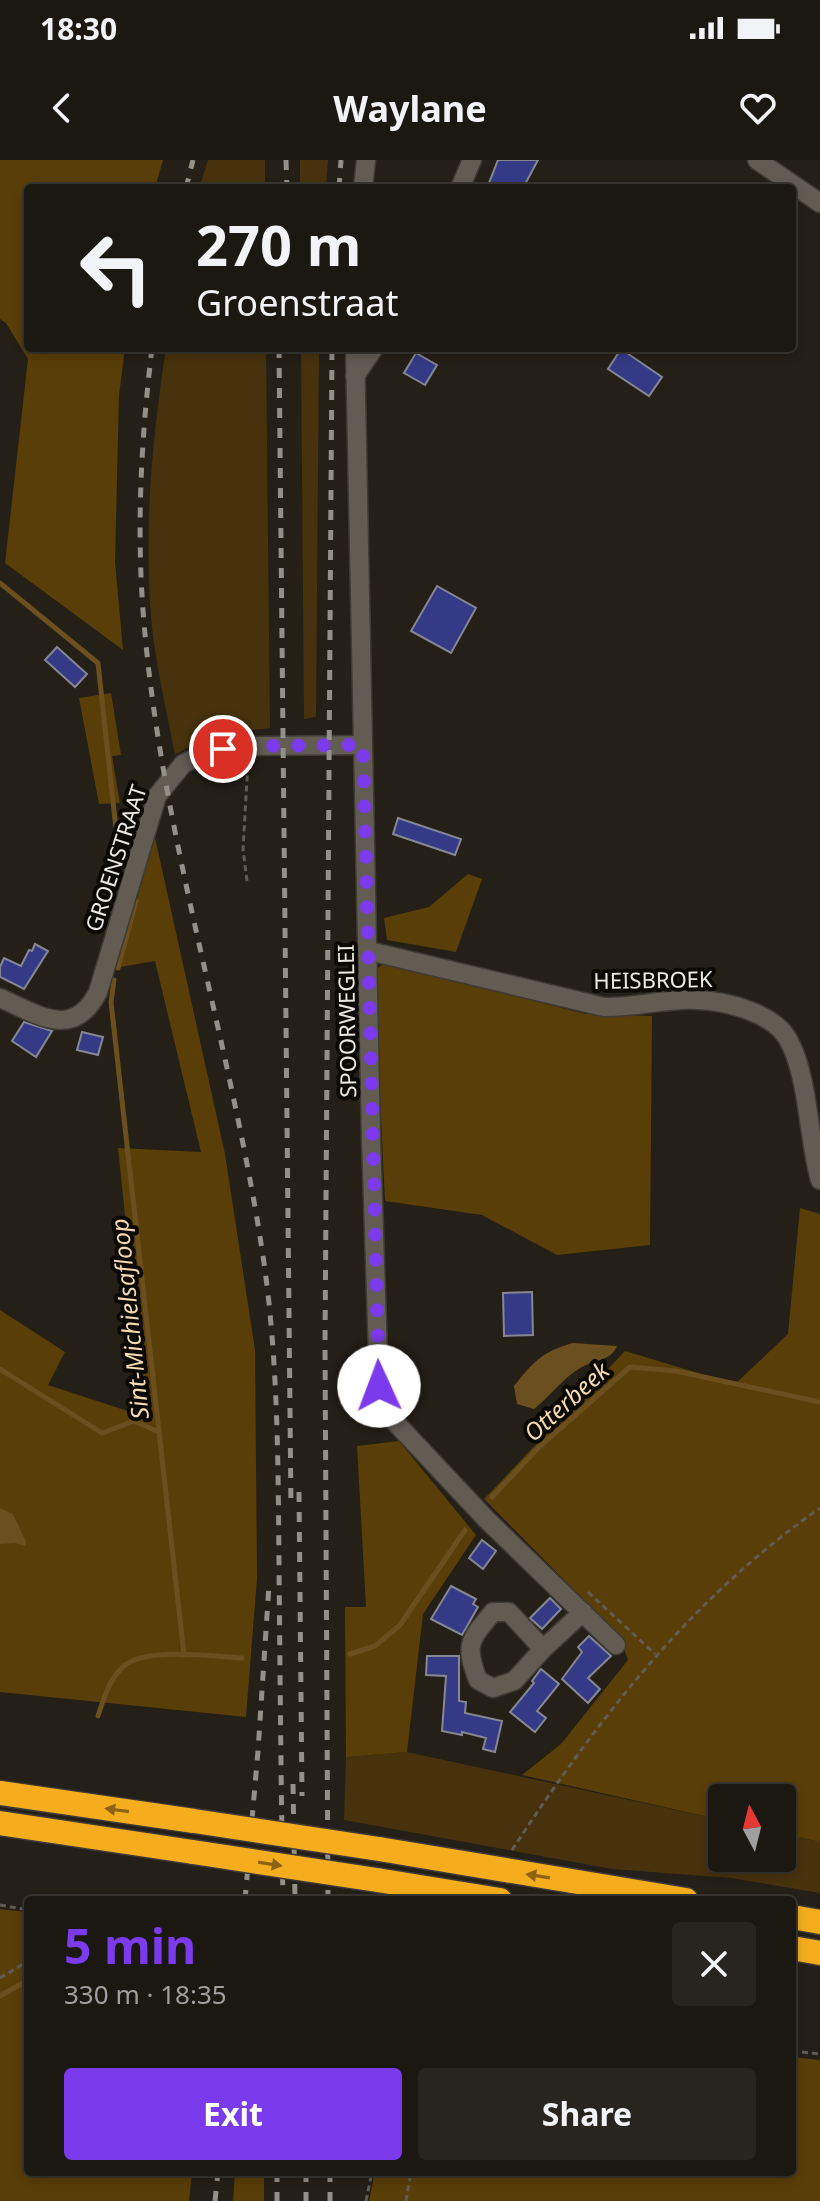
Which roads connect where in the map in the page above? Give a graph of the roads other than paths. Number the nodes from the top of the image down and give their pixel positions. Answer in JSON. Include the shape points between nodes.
{"nodes":[{"id":1,"x":366,"y":160,"type":"edge"},
{"id":2,"x":472,"y":160,"type":"edge"},
{"id":3,"x":757,"y":160,"type":"edge"},
{"id":4,"x":363,"y":184,"type":"edge"},
{"id":5,"x":462,"y":184,"type":"edge"},
{"id":6,"x":792,"y":184,"type":"edge"},
{"id":7,"x":796,"y":187,"type":"edge"},
{"id":8,"x":820,"y":203,"type":"edge"},
{"id":9,"x":355,"y":352,"type":"edge"},
{"id":10,"x":371,"y":352,"type":"edge"},
{"id":11,"x":355,"y":376,"type":"junction"},
{"id":12,"x":363,"y":745,"type":"junction"},
{"id":13,"x":369,"y":951,"type":"junction"},
{"id":14,"x":0,"y":998,"type":"edge"},
{"id":15,"x":820,"y":1180,"type":"edge"},
{"id":16,"x":583,"y":1612,"type":"junction"},
{"id":17,"x":616,"y":1645,"type":"dead end"},
{"id":18,"x":543,"y":1649,"type":"junction"},
{"id":19,"x":0,"y":1793,"type":"edge"},
{"id":20,"x":0,"y":1823,"type":"edge"},
{"id":21,"x":475,"y":1896,"type":"edge"},
{"id":22,"x":662,"y":1896,"type":"edge"},
{"id":23,"x":796,"y":1918,"type":"edge"},
{"id":24,"x":820,"y":1922,"type":"edge"},
{"id":25,"x":796,"y":1949,"type":"edge"},
{"id":26,"x":820,"y":1953,"type":"edge"}],
"edges":[{"from":1,"to":4,"type":"street"},
{"from":2,"to":5,"type":"street"},
{"from":3,"to":6,"type":"street"},
{"from":7,"to":8,"type":"street"},
{"from":9,"to":11,"type":"street","name":"SPOORWEGLEI"},
{"from":10,"to":11,"type":"street"},
{"from":11,"to":12,"type":"street","name":"SPOORWEGLEI"},
{"from":12,"to":13,"type":"street","name":"SPOORWEGLEI"},
{"from":12,"to":14,"type":"street","name":"GROENSTRAAT","via":[[249,746],[183,764],[157,796],[98,992],[88,1009],[62,1022]]},
{"from":13,"to":15,"type":"street","name":"HEISBROEK","via":[[594,1006],[625,1008],[693,999],[748,1010],[788,1038]]},
{"from":13,"to":16,"type":"street","name":"SPOORWEGLEI","via":[[379,1386],[384,1404],[487,1520]]},
{"from":16,"to":17,"type":"street","name":"SPOORWEGLEI"},
{"from":16,"to":18,"type":"street"},
{"from":18,"to":18,"type":"street","via":[[509,1612],[493,1612],[471,1638],[470,1661],[478,1680],[493,1688],[514,1681]]},
{"from":22,"to":19,"type":"highway","one_way":true,"bridge":true},
{"from":20,"to":21,"type":"highway","one_way":true,"bridge":true},
{"from":23,"to":24,"type":"highway"},
{"from":25,"to":26,"type":"highway"}]}
